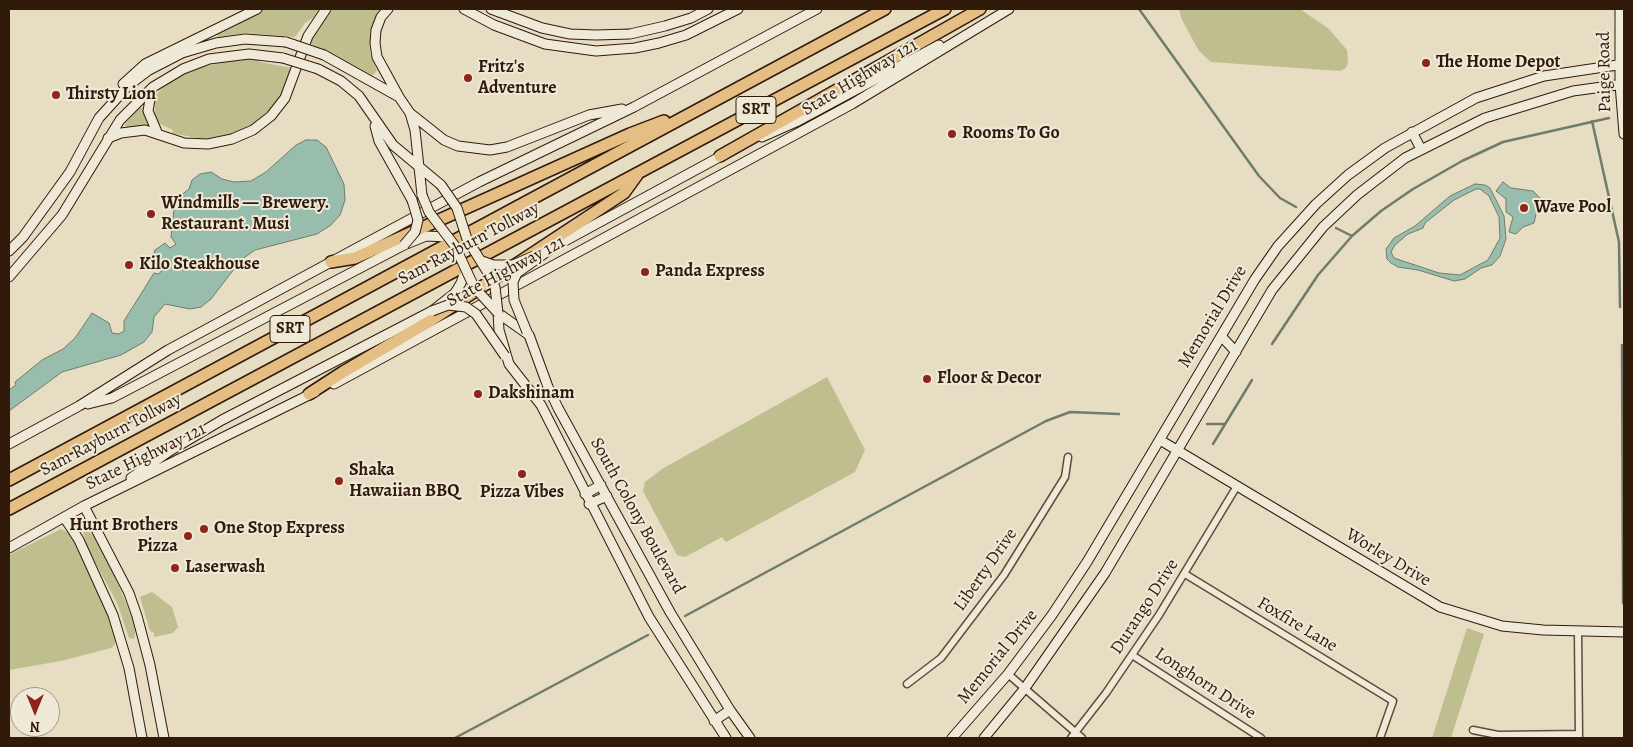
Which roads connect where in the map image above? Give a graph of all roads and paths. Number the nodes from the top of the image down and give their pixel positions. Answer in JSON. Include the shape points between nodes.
{"nodes":[{"id":1,"x":257,"y":9,"type":"edge"},
{"id":2,"x":326,"y":9,"type":"edge"},
{"id":3,"x":388,"y":9,"type":"edge"},
{"id":4,"x":464,"y":9,"type":"edge"},
{"id":5,"x":492,"y":9,"type":"edge"},
{"id":6,"x":708,"y":9,"type":"edge"},
{"id":7,"x":738,"y":9,"type":"edge"},
{"id":8,"x":817,"y":9,"type":"edge"},
{"id":9,"x":885,"y":9,"type":"edge"},
{"id":10,"x":945,"y":9,"type":"edge"},
{"id":11,"x":980,"y":9,"type":"edge"},
{"id":12,"x":1009,"y":9,"type":"edge"},
{"id":13,"x":1620,"y":9,"type":"edge"},
{"id":14,"x":975,"y":28,"type":"junction"},
{"id":15,"x":1622,"y":65,"type":"edge"},
{"id":16,"x":1622,"y":84,"type":"edge"},
{"id":17,"x":153,"y":87,"type":"junction"},
{"id":18,"x":399,"y":97,"type":"junction"},
{"id":19,"x":705,"y":106,"type":"junction"},
{"id":20,"x":634,"y":107,"type":"junction"},
{"id":21,"x":410,"y":113,"type":"junction"},
{"id":22,"x":372,"y":116,"type":"junction"},
{"id":23,"x":99,"y":118,"type":"junction"},
{"id":24,"x":157,"y":132,"type":"junction"},
{"id":25,"x":1412,"y":132,"type":"junction"},
{"id":26,"x":1624,"y":134,"type":"edge"},
{"id":27,"x":108,"y":138,"type":"junction"},
{"id":28,"x":1421,"y":149,"type":"junction"},
{"id":29,"x":720,"y":156,"type":"junction"},
{"id":30,"x":419,"y":165,"type":"junction"},
{"id":31,"x":638,"y":173,"type":"junction"},
{"id":32,"x":448,"y":237,"type":"junction"},
{"id":33,"x":404,"y":245,"type":"junction"},
{"id":34,"x":552,"y":248,"type":"junction"},
{"id":35,"x":9,"y":252,"type":"edge"},
{"id":36,"x":482,"y":261,"type":"junction"},
{"id":37,"x":332,"y":262,"type":"junction"},
{"id":38,"x":466,"y":269,"type":"junction"},
{"id":39,"x":9,"y":277,"type":"edge"},
{"id":40,"x":432,"y":311,"type":"junction"},
{"id":41,"x":498,"y":313,"type":"junction"},
{"id":42,"x":527,"y":332,"type":"junction"},
{"id":43,"x":1222,"y":336,"type":"junction"},
{"id":44,"x":1242,"y":342,"type":"junction"},
{"id":45,"x":1236,"y":352,"type":"junction"},
{"id":46,"x":507,"y":360,"type":"junction"},
{"id":47,"x":309,"y":394,"type":"junction"},
{"id":48,"x":79,"y":406,"type":"junction"},
{"id":49,"x":1160,"y":440,"type":"junction"},
{"id":50,"x":9,"y":444,"type":"edge"},
{"id":51,"x":1178,"y":452,"type":"junction"},
{"id":52,"x":1068,"y":457,"type":"dead end"},
{"id":53,"x":9,"y":480,"type":"edge"},
{"id":54,"x":602,"y":485,"type":"junction"},
{"id":55,"x":1237,"y":486,"type":"junction"},
{"id":56,"x":108,"y":494,"type":"junction"},
{"id":57,"x":585,"y":494,"type":"junction"},
{"id":58,"x":608,"y":496,"type":"junction"},
{"id":59,"x":590,"y":504,"type":"junction"},
{"id":60,"x":84,"y":506,"type":"junction"},
{"id":61,"x":9,"y":509,"type":"edge"},
{"id":62,"x":64,"y":517,"type":"junction"},
{"id":63,"x":9,"y":548,"type":"edge"},
{"id":64,"x":1184,"y":574,"type":"junction"},
{"id":65,"x":1578,"y":632,"type":"junction"},
{"id":66,"x":1624,"y":632,"type":"edge"},
{"id":67,"x":1132,"y":655,"type":"junction"},
{"id":68,"x":1008,"y":674,"type":"junction"},
{"id":69,"x":907,"y":684,"type":"dead end"},
{"id":70,"x":1025,"y":688,"type":"junction"},
{"id":71,"x":730,"y":710,"type":"junction"},
{"id":72,"x":714,"y":721,"type":"junction"},
{"id":73,"x":1473,"y":730,"type":"dead end"},
{"id":74,"x":1076,"y":732,"type":"junction"},
{"id":75,"x":1578,"y":736,"type":"edge"},
{"id":76,"x":142,"y":738,"type":"edge"},
{"id":77,"x":164,"y":738,"type":"edge"},
{"id":78,"x":726,"y":738,"type":"edge"},
{"id":79,"x":750,"y":738,"type":"edge"},
{"id":80,"x":952,"y":738,"type":"edge"},
{"id":81,"x":984,"y":738,"type":"edge"},
{"id":82,"x":1071,"y":738,"type":"edge"},
{"id":83,"x":1082,"y":738,"type":"edge"},
{"id":84,"x":1261,"y":738,"type":"edge"},
{"id":85,"x":1380,"y":738,"type":"edge"}],
"edges":[{"from":1,"to":23,"type":"main road","via":[[144,64],[108,100]]},
{"from":2,"to":24,"type":"main road","via":[[308,36],[285,98],[271,116],[253,130],[208,144],[184,143]]},
{"from":3,"to":18,"type":"main road","via":[[381,17],[374,43],[377,57]]},
{"from":4,"to":7,"type":"main road","via":[[494,25],[545,44],[596,51],[659,43],[686,35]]},
{"from":5,"to":6,"type":"main road","via":[[542,28],[596,35],[630,34],[665,26]]},
{"from":8,"to":20,"type":"main road"},
{"from":9,"to":19,"type":"highway","name":"Sam Rayburn Tollway","number":"SRT"},
{"from":10,"to":31,"type":"highway","name":"Sam Rayburn Tollway","number":"SRT"},
{"from":11,"to":29,"type":"highway"},
{"from":12,"to":14,"type":"main road","name":"State Highway 121"},
{"from":13,"to":15,"type":"main road","name":"Paige Road"},
{"from":14,"to":29,"type":"main road","via":[[917,55],[796,122]]},
{"from":14,"to":47,"type":"main road","name":"State Highway 121","via":[[852,104]]},
{"from":15,"to":16,"type":"main road","name":"Paige Road"},
{"from":15,"to":25,"type":"main road","name":"Memorial Drive","via":[[1544,76],[1476,98]]},
{"from":16,"to":26,"type":"main road","name":"Paige Road"},
{"from":16,"to":28,"type":"main road","name":"Memorial Drive","via":[[1572,91],[1485,118]]},
{"from":17,"to":22,"type":"main road","name":"South Colony Boulevard","bridge":true,"via":[[183,68],[209,59],[249,54],[283,58],[318,69],[340,81],[359,96]]},
{"from":17,"to":24,"type":"main road","via":[[148,111]]},
{"from":17,"to":27,"type":"main road","name":"South Colony Boulevard","via":[[124,114]]},
{"from":18,"to":21,"type":"main road"},
{"from":18,"to":23,"type":"main road","bridge":true,"via":[[324,55],[286,42],[245,39],[216,43],[166,60],[128,86]]},
{"from":19,"to":37,"type":"highway","via":[[630,134],[356,258]]},
{"from":19,"to":53,"type":"highway","name":"Sam Rayburn Tollway","number":"SRT"},
{"from":20,"to":21,"type":"main road","via":[[589,115],[507,147],[490,150],[458,146],[444,140]]},
{"from":20,"to":37,"type":"main road","via":[[479,182]]},
{"from":21,"to":30,"type":"main road","via":[[418,144]]},
{"from":22,"to":30,"type":"main road","name":"South Colony Boulevard","via":[[393,145]]},
{"from":22,"to":33,"type":"main road","bridge":true,"via":[[379,141],[412,200],[418,220],[415,232]]},
{"from":23,"to":35,"type":"main road","via":[[70,172]]},
{"from":24,"to":27,"type":"main road","via":[[133,130]]},
{"from":25,"to":28,"type":"main road"},
{"from":25,"to":43,"type":"main road","name":"Memorial Drive","via":[[1363,164],[1316,204],[1278,246]]},
{"from":27,"to":39,"type":"main road","name":"South Colony Boulevard","via":[[62,215]]},
{"from":28,"to":44,"type":"main road","name":"Memorial Drive","via":[[1357,195],[1324,227],[1272,290]]},
{"from":29,"to":34,"type":"main road"},
{"from":30,"to":32,"type":"main road","bridge":true,"via":[[422,195],[429,212]]},
{"from":30,"to":36,"type":"main road","name":"South Colony Boulevard","bridge":true,"via":[[441,184],[457,208],[467,239]]},
{"from":31,"to":47,"type":"highway","via":[[624,192],[430,321]]},
{"from":31,"to":61,"type":"highway","name":"Sam Rayburn Tollway","number":"SRT"},
{"from":32,"to":33,"type":"main road","bridge":true,"via":[[426,236]]},
{"from":32,"to":38,"type":"main road","bridge":true},
{"from":33,"to":48,"type":"main road","via":[[112,398]]},
{"from":34,"to":36,"type":"main road","bridge":true,"via":[[513,266]]},
{"from":34,"to":42,"type":"main road","name":"South Colony Boulevard","bridge":true,"via":[[517,273],[513,282],[514,300]]},
{"from":36,"to":41,"type":"main road","name":"South Colony Boulevard","bridge":true,"via":[[495,287]]},
{"from":37,"to":48,"type":"main road","via":[[168,350]]},
{"from":38,"to":40,"type":"main road","bridge":true,"via":[[455,293]]},
{"from":38,"to":41,"type":"main road","bridge":true,"via":[[474,287]]},
{"from":40,"to":46,"type":"main road","bridge":true,"via":[[448,305],[466,307],[476,314]]},
{"from":40,"to":56,"type":"main road","via":[[222,420],[168,452]]},
{"from":41,"to":42,"type":"main road"},
{"from":41,"to":46,"type":"main road","name":"South Colony Boulevard","bridge":true},
{"from":42,"to":54,"type":"main road","name":"South Colony Boulevard","via":[[548,388]]},
{"from":43,"to":44,"type":"main road"},
{"from":43,"to":45,"type":"main road"},
{"from":43,"to":49,"type":"main road","name":"Memorial Drive"},
{"from":44,"to":45,"type":"main road","name":"Memorial Drive"},
{"from":45,"to":51,"type":"main road","name":"Memorial Drive"},
{"from":46,"to":57,"type":"main road","name":"South Colony Boulevard","via":[[541,405]]},
{"from":47,"to":56,"type":"main road","name":"State Highway 121"},
{"from":48,"to":50,"type":"main road"},
{"from":49,"to":51,"type":"main road","name":"Worley Drive"},
{"from":49,"to":68,"type":"main road","name":"Memorial Drive","via":[[1087,562]]},
{"from":51,"to":55,"type":"main road","name":"Worley Drive"},
{"from":51,"to":70,"type":"main road","name":"Memorial Drive","via":[[1105,573]]},
{"from":52,"to":69,"type":"street","name":"Liberty Drive","via":[[1065,477],[1004,574],[941,658]]},
{"from":54,"to":57,"type":"main road"},
{"from":54,"to":58,"type":"main road","name":"South Colony Boulevard"},
{"from":55,"to":64,"type":"street","name":"Durango Drive"},
{"from":55,"to":65,"type":"main road","name":"Worley Drive","via":[[1440,607],[1502,626]]},
{"from":56,"to":60,"type":"main road","name":"State Highway 121"},
{"from":57,"to":59,"type":"main road","name":"South Colony Boulevard"},
{"from":58,"to":59,"type":"main road"},
{"from":58,"to":71,"type":"main road","name":"South Colony Boulevard","via":[[670,612]]},
{"from":59,"to":72,"type":"main road","name":"South Colony Boulevard","via":[[650,617]]},
{"from":60,"to":62,"type":"main road","name":"State Highway 121"},
{"from":60,"to":77,"type":"main road","via":[[131,601],[150,665]]},
{"from":62,"to":63,"type":"main road","name":"State Highway 121"},
{"from":62,"to":76,"type":"main road","via":[[113,615],[127,660]]},
{"from":64,"to":67,"type":"street","name":"Durango Drive"},
{"from":64,"to":85,"type":"street","name":"Foxfire Lane","via":[[1393,700]]},
{"from":65,"to":66,"type":"main road","name":"Worley Drive"},
{"from":65,"to":75,"type":"street"},
{"from":67,"to":74,"type":"street","name":"Durango Drive"},
{"from":67,"to":84,"type":"street","name":"Longhorn Drive"},
{"from":68,"to":70,"type":"street"},
{"from":68,"to":80,"type":"main road","name":"Memorial Drive"},
{"from":70,"to":74,"type":"street"},
{"from":70,"to":81,"type":"main road","name":"Memorial Drive"},
{"from":71,"to":72,"type":"main road"},
{"from":71,"to":79,"type":"main road","name":"South Colony Boulevard"},
{"from":72,"to":78,"type":"main road","name":"South Colony Boulevard"},
{"from":73,"to":75,"type":"street","via":[[1498,735]]},
{"from":74,"to":82,"type":"street","name":"Durango Drive"},
{"from":74,"to":83,"type":"street"}]}
